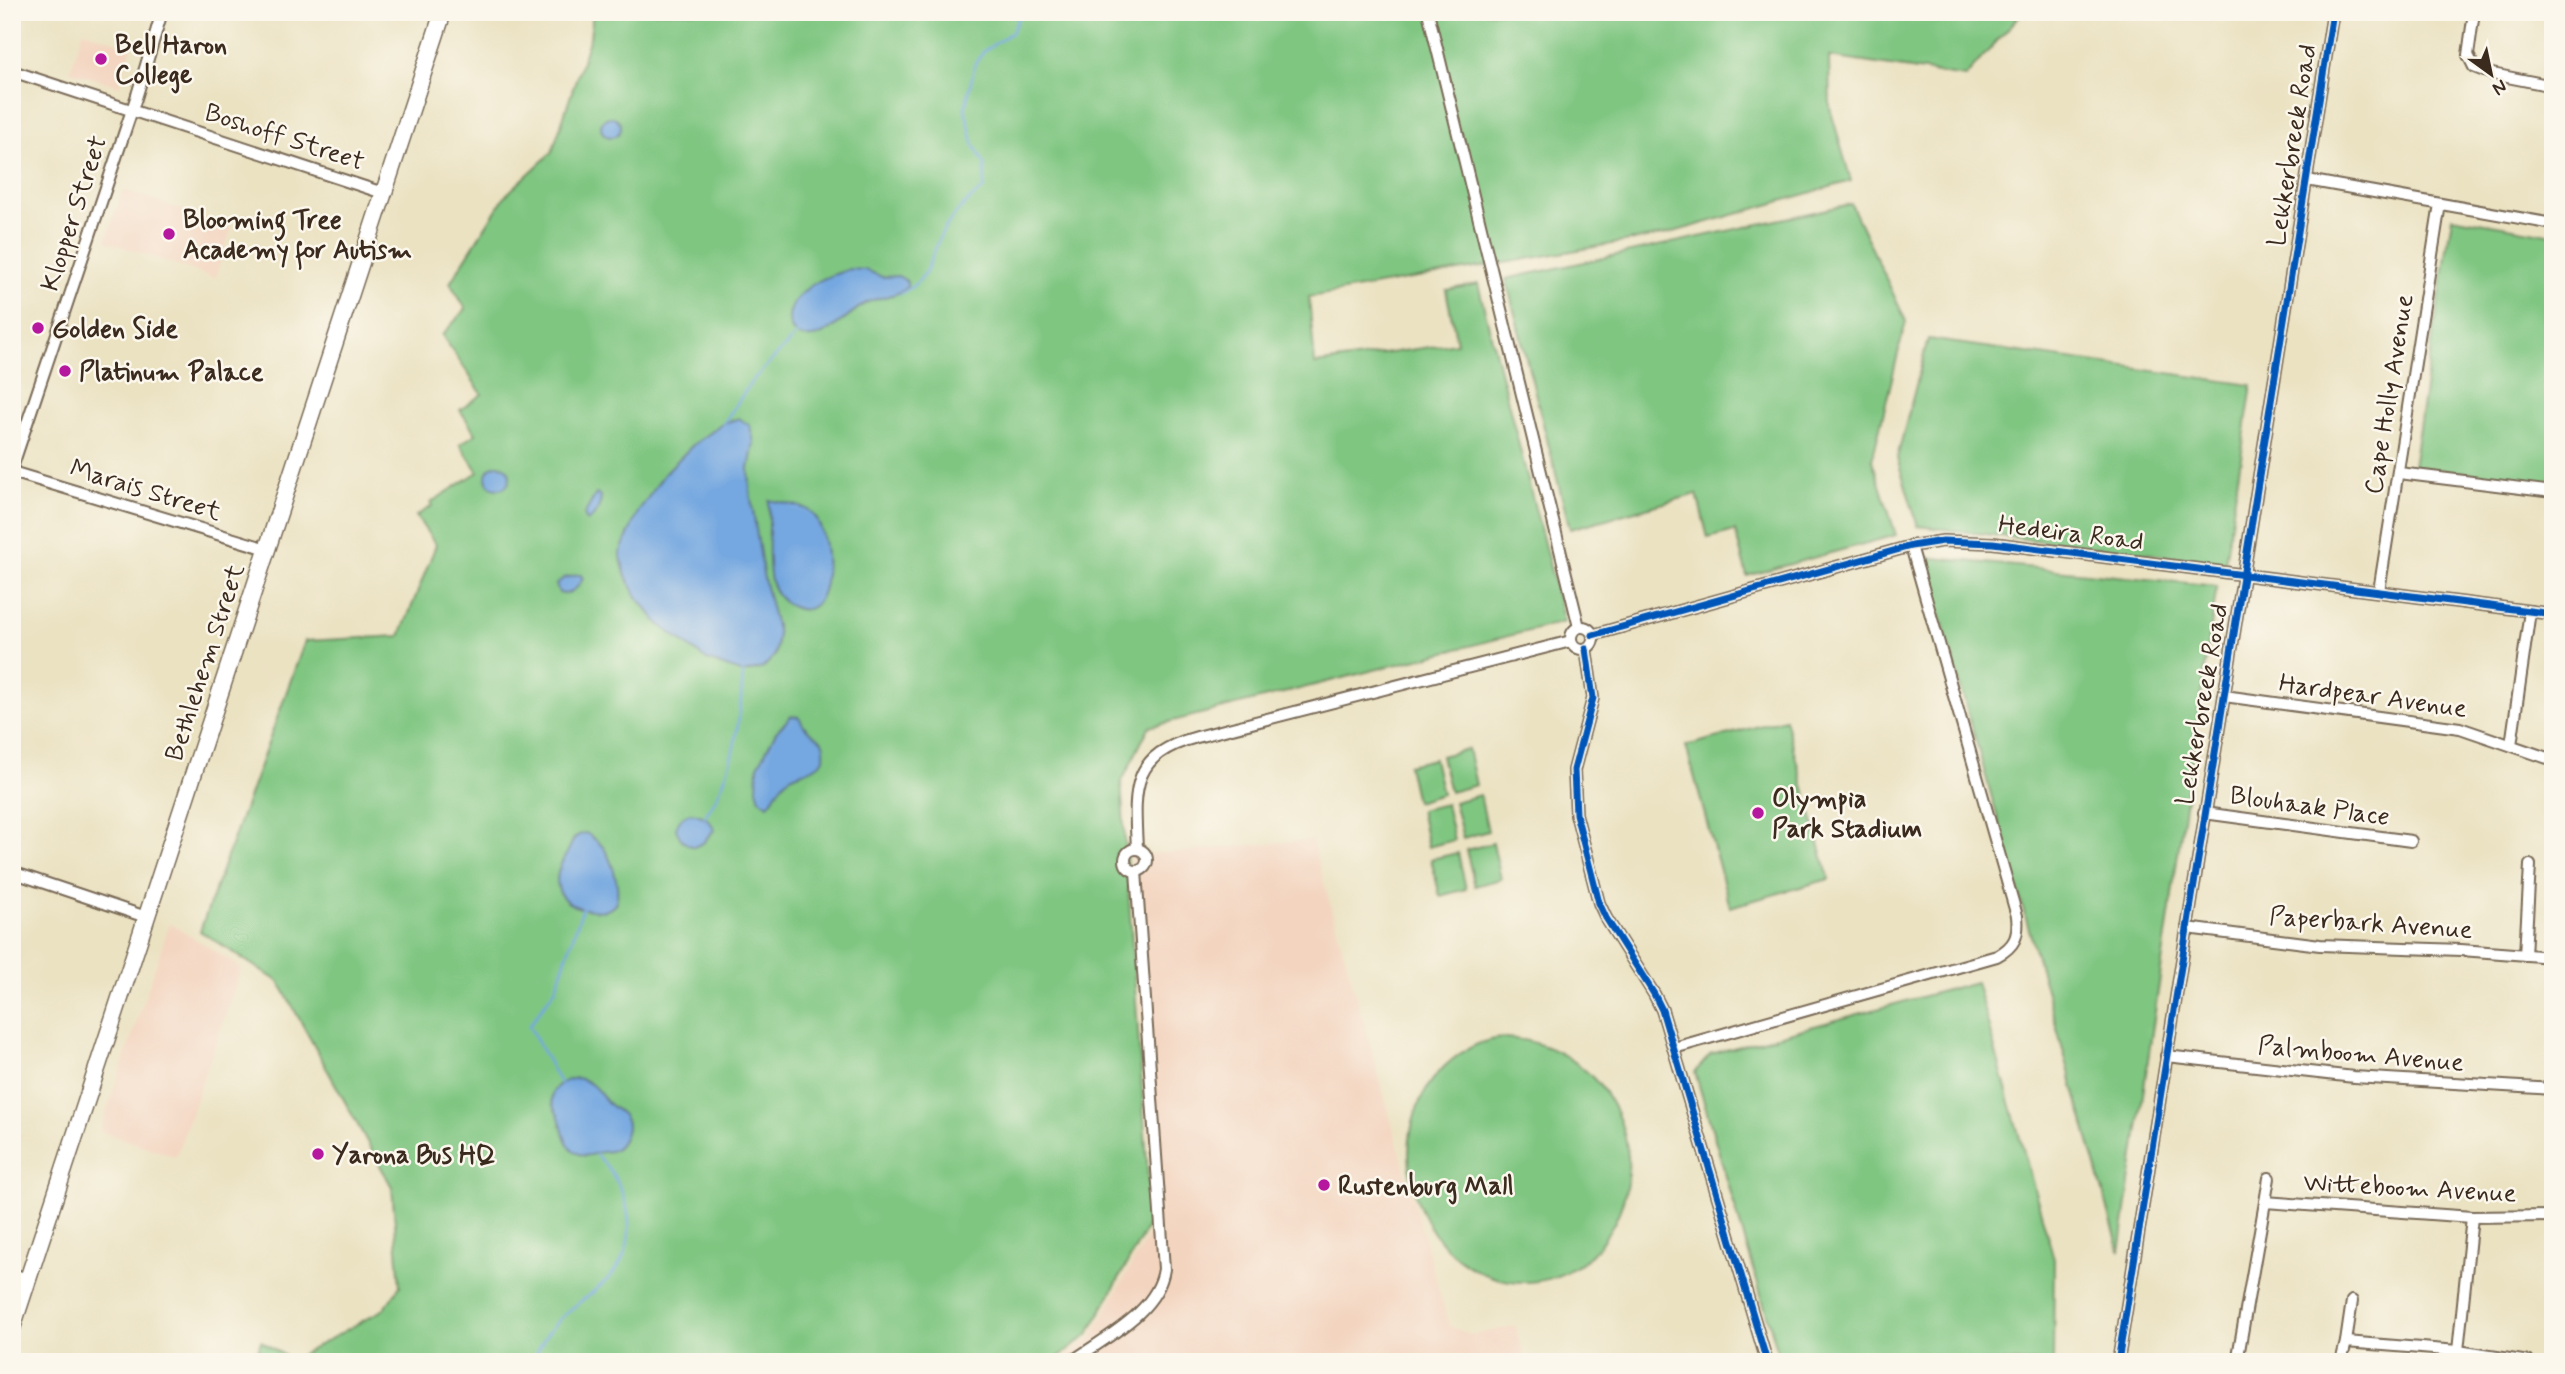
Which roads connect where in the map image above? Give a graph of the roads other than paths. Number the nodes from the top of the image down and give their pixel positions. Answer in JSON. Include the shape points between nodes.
{"nodes":[{"id":1,"x":162,"y":12,"type":"edge"},
{"id":2,"x":443,"y":12,"type":"edge"},
{"id":3,"x":1427,"y":12,"type":"edge"},
{"id":4,"x":2333,"y":12,"type":"edge"},
{"id":5,"x":2474,"y":12,"type":"edge"},
{"id":6,"x":12,"y":71,"type":"edge"},
{"id":7,"x":2553,"y":86,"type":"edge"},
{"id":8,"x":131,"y":110,"type":"junction"},
{"id":9,"x":2307,"y":180,"type":"junction"},
{"id":10,"x":383,"y":192,"type":"junction"},
{"id":11,"x":2440,"y":204,"type":"junction"},
{"id":12,"x":2553,"y":224,"type":"edge"},
{"id":13,"x":12,"y":470,"type":"edge"},
{"id":14,"x":2399,"y":473,"type":"junction"},
{"id":15,"x":2553,"y":492,"type":"edge"},
{"id":16,"x":1912,"y":546,"type":"junction"},
{"id":17,"x":267,"y":549,"type":"junction"},
{"id":18,"x":2244,"y":575,"type":"junction"},
{"id":19,"x":2379,"y":591,"type":"junction"},
{"id":20,"x":2530,"y":611,"type":"junction"},
{"id":21,"x":2553,"y":614,"type":"edge"},
{"id":22,"x":1579,"y":627,"type":"junction"},
{"id":23,"x":1592,"y":635,"type":"junction"},
{"id":24,"x":1571,"y":641,"type":"junction"},
{"id":25,"x":1586,"y":649,"type":"junction"},
{"id":26,"x":2224,"y":696,"type":"junction"},
{"id":27,"x":2511,"y":746,"type":"junction"},
{"id":28,"x":2553,"y":760,"type":"edge"},
{"id":29,"x":2204,"y":813,"type":"junction"},
{"id":30,"x":2411,"y":841,"type":"dead end"},
{"id":31,"x":1137,"y":848,"type":"junction"},
{"id":32,"x":2530,"y":865,"type":"dead end"},
{"id":33,"x":1136,"y":871,"type":"junction"},
{"id":34,"x":12,"y":872,"type":"edge"},
{"id":35,"x":146,"y":917,"type":"junction"},
{"id":36,"x":2187,"y":928,"type":"junction"},
{"id":37,"x":2525,"y":955,"type":"junction"},
{"id":38,"x":2553,"y":957,"type":"edge"},
{"id":39,"x":1674,"y":1048,"type":"junction"},
{"id":40,"x":2166,"y":1056,"type":"junction"},
{"id":41,"x":2553,"y":1089,"type":"edge"},
{"id":42,"x":2269,"y":1178,"type":"dead end"},
{"id":43,"x":2265,"y":1202,"type":"junction"},
{"id":44,"x":2553,"y":1216,"type":"edge"},
{"id":45,"x":2472,"y":1217,"type":"junction"},
{"id":46,"x":12,"y":1274,"type":"edge"},
{"id":47,"x":28,"y":1279,"type":"junction"},
{"id":48,"x":2352,"y":1301,"type":"dead end"},
{"id":49,"x":12,"y":1328,"type":"edge"},
{"id":50,"x":2346,"y":1342,"type":"junction"},
{"id":51,"x":2458,"y":1351,"type":"junction"},
{"id":52,"x":1071,"y":1362,"type":"edge"},
{"id":53,"x":1767,"y":1362,"type":"edge"},
{"id":54,"x":2118,"y":1362,"type":"edge"},
{"id":55,"x":2237,"y":1362,"type":"edge"},
{"id":56,"x":2341,"y":1362,"type":"edge"},
{"id":57,"x":2529,"y":1362,"type":"edge"}],
"edges":[{"from":1,"to":8,"type":"street","name":"Klopper Street"},
{"from":2,"to":10,"type":"main road","name":"Bethlehem Street"},
{"from":3,"to":22,"type":"street"},
{"from":4,"to":9,"type":"street","name":"Lekkerbreek Road"},
{"from":5,"to":7,"type":"street","via":[[2468,55],[2474,67]]},
{"from":6,"to":8,"type":"street","name":"Boshoff Street"},
{"from":8,"to":10,"type":"street","name":"Boshoff Street"},
{"from":8,"to":13,"type":"street","name":"Klopper Street"},
{"from":9,"to":11,"type":"street"},
{"from":9,"to":18,"type":"street","name":"Lekkerbreek Road"},
{"from":10,"to":17,"type":"main road","name":"Bethlehem Street"},
{"from":11,"to":12,"type":"street"},
{"from":11,"to":14,"type":"street","name":"Cape Holly Avenue"},
{"from":13,"to":17,"type":"street","name":"Marais Street"},
{"from":14,"to":15,"type":"street"},
{"from":14,"to":19,"type":"street","name":"Cape Holly Avenue"},
{"from":16,"to":18,"type":"street","name":"Hedeira Road","via":[[1943,541],[1993,543]]},
{"from":16,"to":23,"type":"street","name":"Hedeira Road"},
{"from":16,"to":39,"type":"street","via":[[2017,916],[2016,940],[1997,956]]},
{"from":17,"to":35,"type":"main road","name":"Bethlehem Street"},
{"from":18,"to":19,"type":"street","name":"Hedeira Road"},
{"from":18,"to":26,"type":"street","name":"Lekkerbreek Road"},
{"from":19,"to":20,"type":"street","name":"Hedeira Road"},
{"from":20,"to":21,"type":"street","name":"Hedeira Road"},
{"from":20,"to":27,"type":"street"},
{"from":22,"to":23,"type":"street"},
{"from":22,"to":24,"type":"street"},
{"from":23,"to":25,"type":"street","via":[[1592,644]]},
{"from":24,"to":25,"type":"street","via":[[1578,649]]},
{"from":24,"to":31,"type":"street","via":[[1167,747],[1139,779]]},
{"from":25,"to":39,"type":"street","via":[[1593,698],[1574,770],[1576,814],[1599,903],[1654,994]]},
{"from":26,"to":27,"type":"street","name":"Hardpear Avenue","via":[[2460,728]]},
{"from":26,"to":29,"type":"street","name":"Lekkerbreek Road"},
{"from":27,"to":28,"type":"street","name":"Hardpear Avenue"},
{"from":29,"to":30,"type":"street","name":"Blouhaak Place"},
{"from":29,"to":36,"type":"street","name":"Lekkerbreek Road"},
{"from":31,"to":33,"type":"street","via":[[1147,858],[1143,869]]},
{"from":31,"to":33,"type":"street","via":[[1124,859],[1126,867]]},
{"from":32,"to":37,"type":"street"},
{"from":33,"to":52,"type":"street","via":[[1164,1269],[1150,1303]]},
{"from":34,"to":35,"type":"street"},
{"from":35,"to":47,"type":"main road","name":"Bethlehem Street"},
{"from":36,"to":37,"type":"street","name":"Paperbark Avenue","via":[[2320,945]]},
{"from":36,"to":40,"type":"street","name":"Lekkerbreek Road"},
{"from":37,"to":38,"type":"street","name":"Paperbark Avenue"},
{"from":39,"to":53,"type":"street"},
{"from":40,"to":41,"type":"street","name":"Palmboom Avenue","via":[[2354,1077]]},
{"from":40,"to":54,"type":"street","name":"Lekkerbreek Road"},
{"from":42,"to":43,"type":"street","name":"Witteboom Avenue"},
{"from":43,"to":45,"type":"street","name":"Witteboom Avenue"},
{"from":43,"to":55,"type":"street","name":"Witteboom Avenue"},
{"from":44,"to":45,"type":"street","name":"Witteboom Avenue"},
{"from":45,"to":51,"type":"street"},
{"from":46,"to":47,"type":"street"},
{"from":47,"to":49,"type":"main road","name":"Bethlehem Street"},
{"from":48,"to":50,"type":"street"},
{"from":50,"to":51,"type":"street"},
{"from":50,"to":56,"type":"street"},
{"from":51,"to":57,"type":"street"}]}
